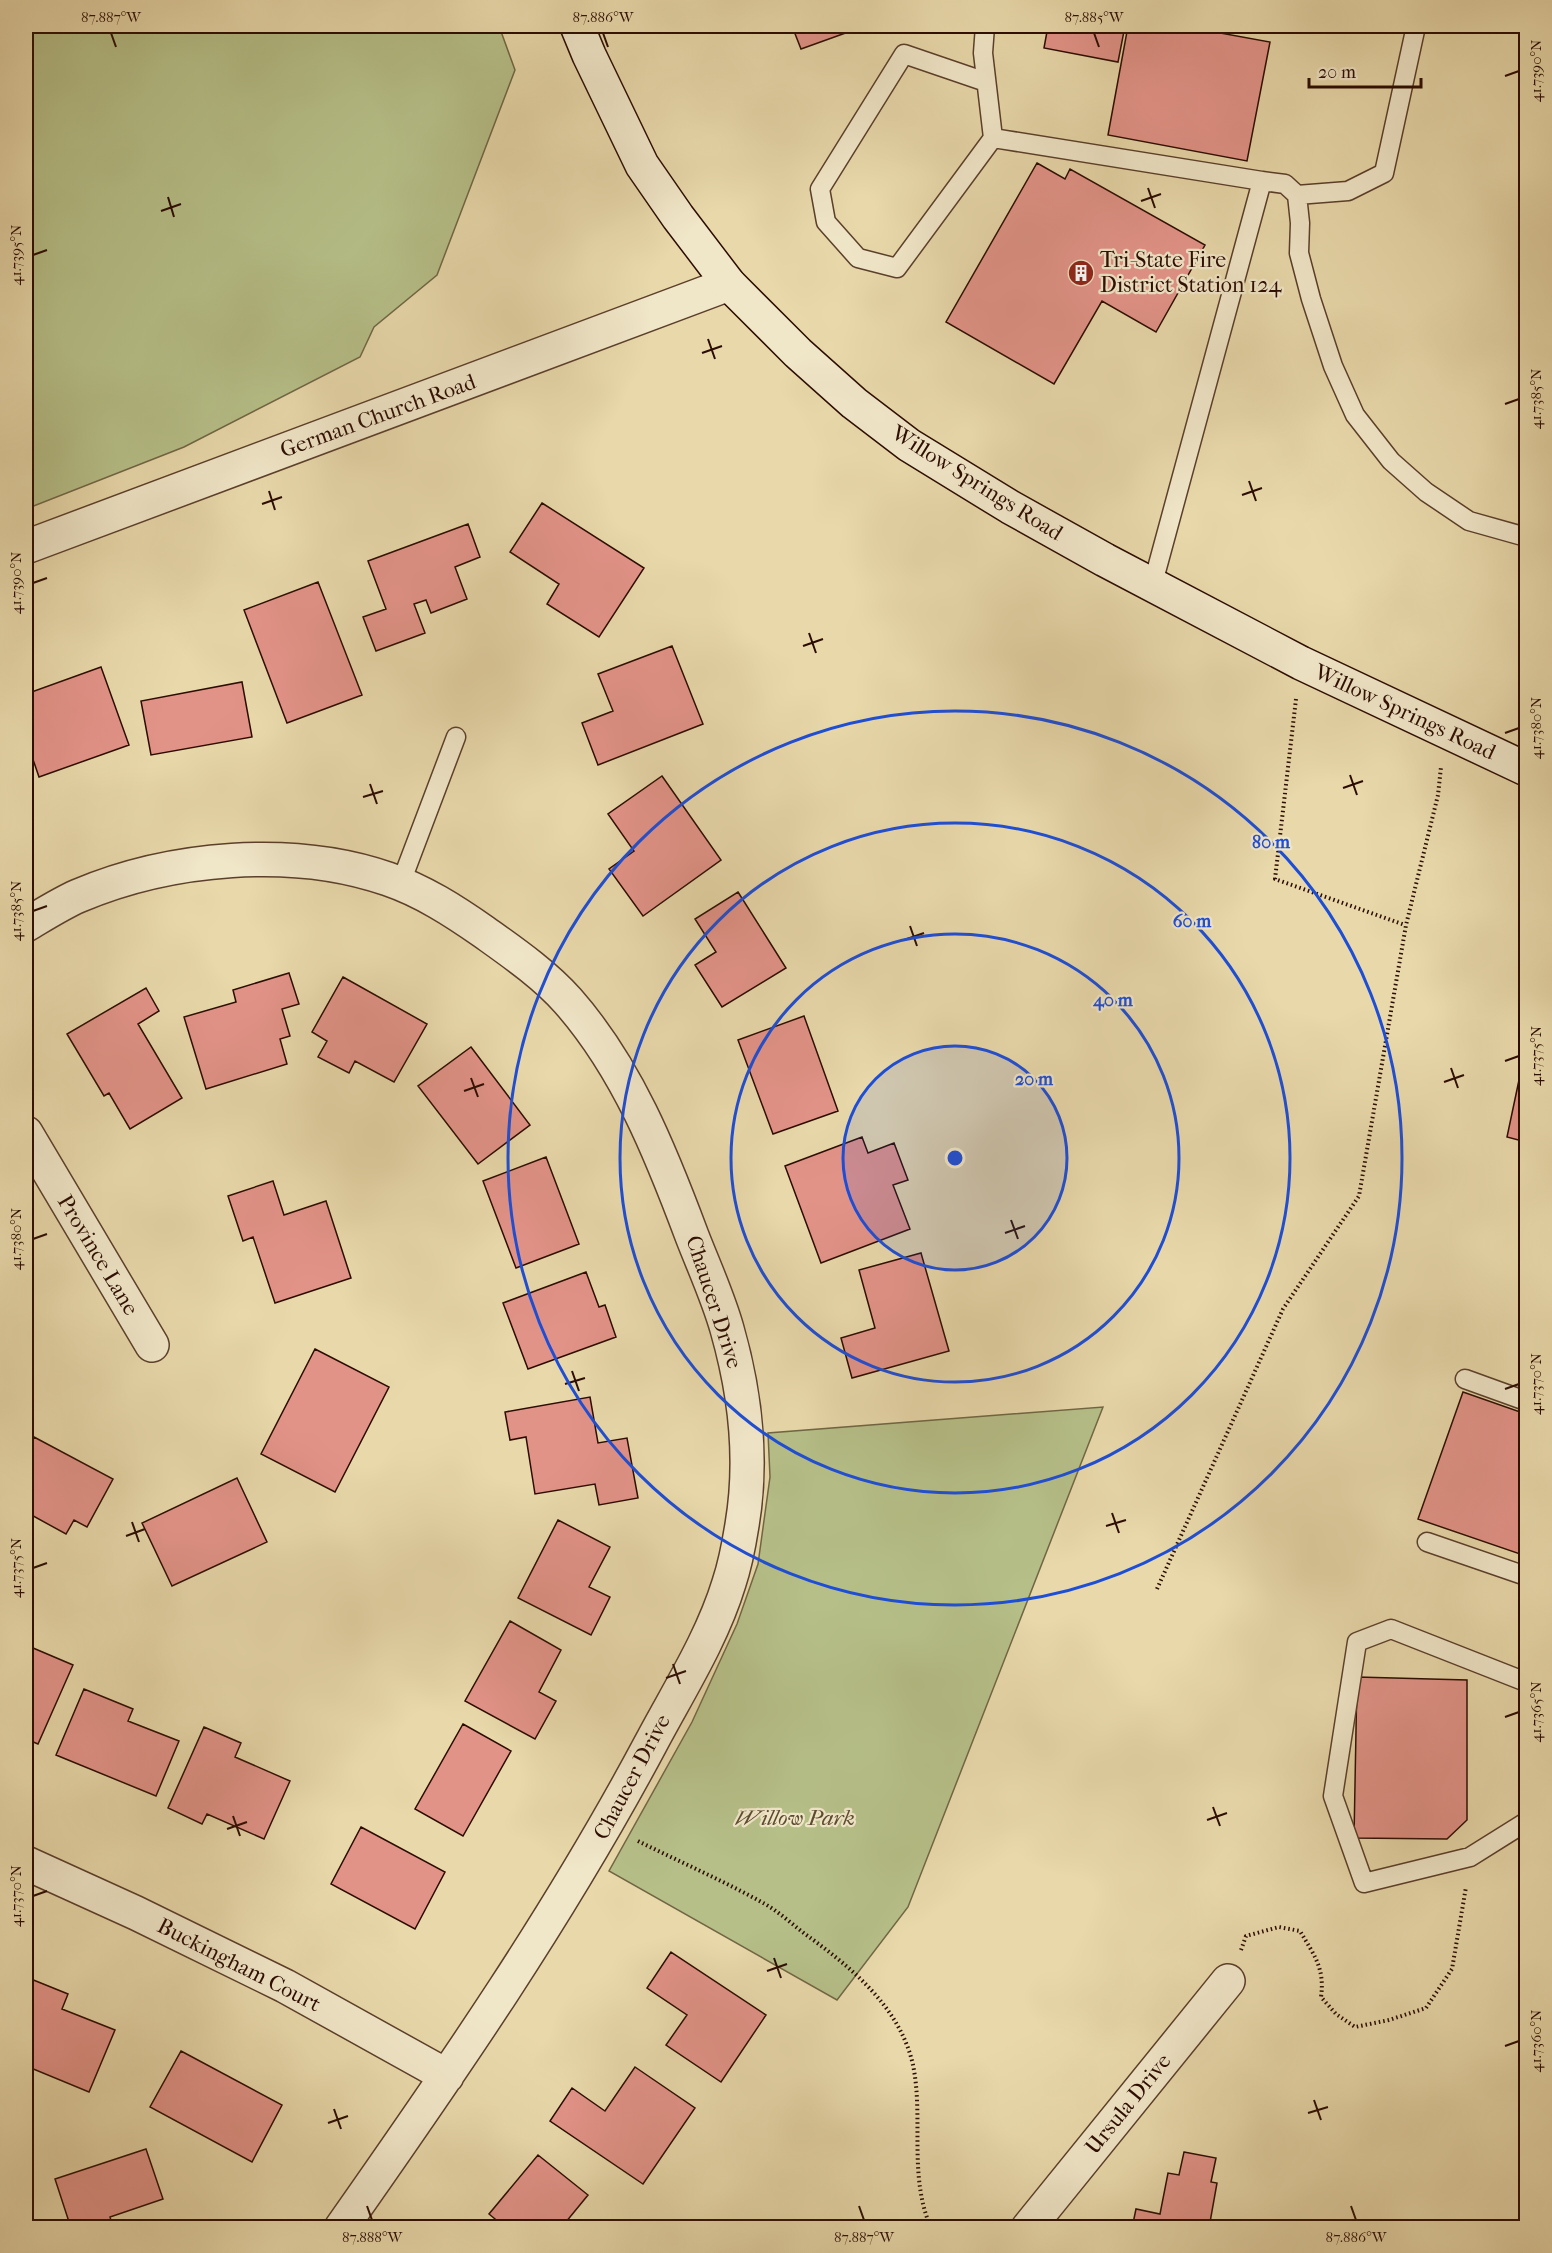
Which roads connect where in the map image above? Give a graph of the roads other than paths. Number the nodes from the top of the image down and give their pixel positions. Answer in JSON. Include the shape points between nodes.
{"nodes":[{"id":1,"x":577,"y":26,"type":"edge"},
{"id":2,"x":985,"y":26,"type":"edge"},
{"id":3,"x":1416,"y":26,"type":"edge"},
{"id":4,"x":986,"y":82,"type":"junction"},
{"id":5,"x":993,"y":138,"type":"junction"},
{"id":6,"x":1262,"y":181,"type":"junction"},
{"id":7,"x":1297,"y":195,"type":"junction"},
{"id":8,"x":729,"y":284,"type":"junction"},
{"id":9,"x":1527,"y":537,"type":"edge"},
{"id":10,"x":26,"y":547,"type":"edge"},
{"id":11,"x":1153,"y":583,"type":"junction"},
{"id":12,"x":456,"y":736,"type":"dead end"},
{"id":13,"x":1527,"y":769,"type":"edge"},
{"id":14,"x":400,"y":885,"type":"junction"},
{"id":15,"x":26,"y":925,"type":"edge"},
{"id":16,"x":26,"y":1133,"type":"edge"},
{"id":17,"x":152,"y":1346,"type":"dead end"},
{"id":18,"x":1465,"y":1378,"type":"dead end"},
{"id":19,"x":1527,"y":1401,"type":"edge"},
{"id":20,"x":1427,"y":1542,"type":"dead end"},
{"id":21,"x":1527,"y":1575,"type":"edge"},
{"id":22,"x":1527,"y":1682,"type":"edge"},
{"id":23,"x":1527,"y":1822,"type":"edge"},
{"id":24,"x":26,"y":1863,"type":"edge"},
{"id":25,"x":1228,"y":1981,"type":"road end"},
{"id":26,"x":447,"y":2076,"type":"junction"},
{"id":27,"x":341,"y":2228,"type":"edge"},
{"id":28,"x":1028,"y":2228,"type":"edge"}],
"edges":[{"from":1,"to":8,"type":"street","name":"Willow Springs Road","via":[[642,165]]},
{"from":2,"to":4,"type":"lane"},
{"from":3,"to":7,"type":"lane","via":[[1384,173],[1348,191]]},
{"from":4,"to":5,"type":"lane"},
{"from":4,"to":5,"type":"lane","via":[[904,54],[820,189],[826,222],[858,258],[897,267]]},
{"from":5,"to":6,"type":"lane"},
{"from":6,"to":7,"type":"lane","via":[[1285,184]]},
{"from":6,"to":11,"type":"lane"},
{"from":7,"to":9,"type":"lane","via":[[1299,253],[1311,299],[1333,366],[1355,415],[1391,460],[1426,492],[1469,521]]},
{"from":8,"to":10,"type":"street","name":"German Church Road"},
{"from":8,"to":11,"type":"street","name":"Willow Springs Road","via":[[798,353],[909,445],[1010,507]]},
{"from":11,"to":13,"type":"street","name":"Willow Springs Road","via":[[1301,663]]},
{"from":12,"to":14,"type":"lane"},
{"from":14,"to":15,"type":"street","name":"Chaucer Drive","via":[[327,864],[251,860],[191,864],[116,882],[75,897]]},
{"from":14,"to":26,"type":"street","name":"Chaucer Drive","via":[[445,905],[510,950],[566,998],[612,1061],[633,1096],[682,1209],[726,1326],[742,1392],[748,1450],[743,1521],[729,1583],[709,1634],[607,1826]]},
{"from":16,"to":17,"type":"street","name":"Province Lane"},
{"from":18,"to":19,"type":"lane"},
{"from":20,"to":21,"type":"lane"},
{"from":22,"to":23,"type":"lane","via":[[1391,1629],[1357,1642],[1333,1796],[1364,1883],[1470,1857]]},
{"from":24,"to":26,"type":"street","name":"Buckingham Court","via":[[285,1986]]},
{"from":25,"to":28,"type":"street","name":"Ursula Drive"},
{"from":26,"to":27,"type":"street","name":"Chaucer Drive"}]}
